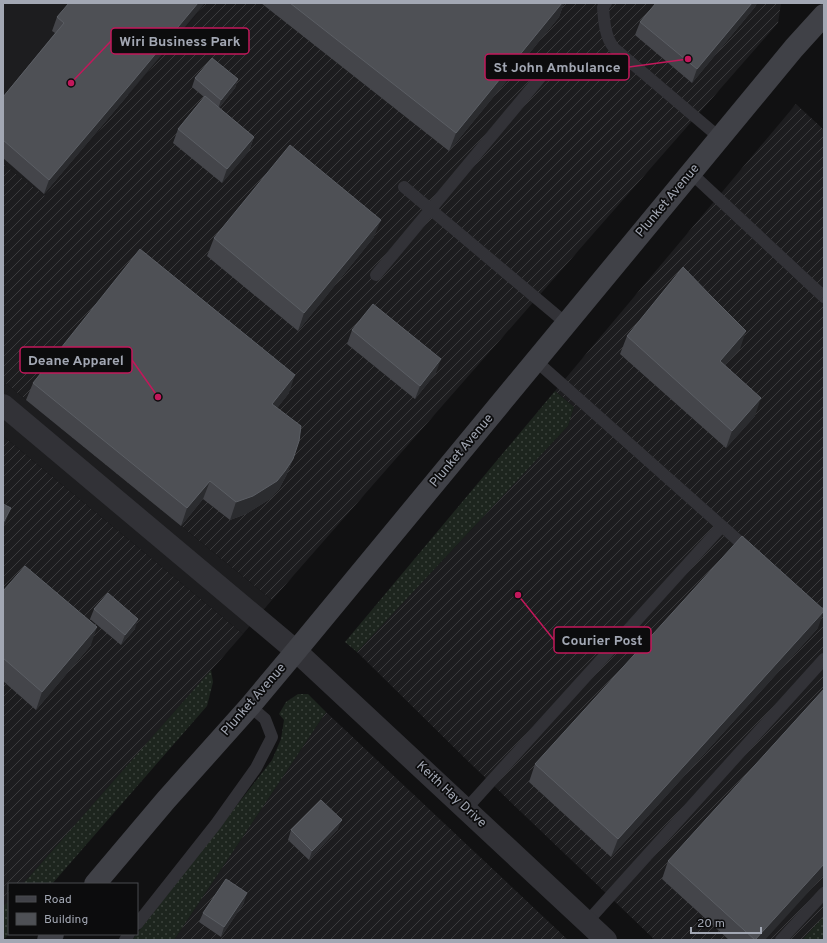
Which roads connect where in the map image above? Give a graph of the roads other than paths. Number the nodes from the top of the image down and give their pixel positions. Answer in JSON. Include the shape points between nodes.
{"nodes":[{"id":1,"x":606,"y":3,"type":"edge"},
{"id":2,"x":824,"y":15,"type":"edge"},
{"id":3,"x":554,"y":61,"type":"dead end"},
{"id":4,"x":720,"y":138,"type":"junction"},
{"id":5,"x":691,"y":173,"type":"junction"},
{"id":6,"x":404,"y":187,"type":"dead end"},
{"id":7,"x":431,"y":209,"type":"junction"},
{"id":8,"x":376,"y":275,"type":"dead end"},
{"id":9,"x":824,"y":297,"type":"edge"},
{"id":10,"x":567,"y":324,"type":"junction"},
{"id":11,"x":536,"y":361,"type":"junction"},
{"id":12,"x":3,"y":405,"type":"edge"},
{"id":13,"x":722,"y":526,"type":"junction"},
{"id":14,"x":756,"y":556,"type":"edge"},
{"id":15,"x":296,"y":651,"type":"junction"},
{"id":16,"x":824,"y":659,"type":"edge"},
{"id":17,"x":250,"y":706,"type":"junction"},
{"id":18,"x":466,"y":809,"type":"junction"},
{"id":19,"x":96,"y":883,"type":"edge"},
{"id":20,"x":824,"y":893,"type":"edge"},
{"id":21,"x":587,"y":922,"type":"junction"},
{"id":22,"x":138,"y":923,"type":"edge"},
{"id":23,"x":606,"y":940,"type":"edge"},
{"id":24,"x":781,"y":940,"type":"edge"}],
"edges":[{"from":1,"to":4,"type":"lane","via":[[603,7],[603,18],[610,43],[614,48]]},
{"from":2,"to":4,"type":"main road","name":"Plunket Avenue"},
{"from":3,"to":7,"type":"lane"},
{"from":4,"to":5,"type":"main road","name":"Plunket Avenue"},
{"from":5,"to":9,"type":"lane"},
{"from":5,"to":10,"type":"main road","name":"Plunket Avenue"},
{"from":6,"to":7,"type":"lane"},
{"from":7,"to":8,"type":"lane"},
{"from":7,"to":10,"type":"lane"},
{"from":10,"to":11,"type":"main road","name":"Plunket Avenue"},
{"from":11,"to":13,"type":"lane"},
{"from":11,"to":15,"type":"main road","name":"Plunket Avenue"},
{"from":12,"to":15,"type":"street","name":"Keith Hay Drive"},
{"from":13,"to":14,"type":"lane"},
{"from":13,"to":18,"type":"lane"},
{"from":15,"to":17,"type":"main road","name":"Plunket Avenue"},
{"from":15,"to":18,"type":"street","name":"Keith Hay Drive"},
{"from":16,"to":21,"type":"lane"},
{"from":17,"to":19,"type":"main road","name":"Plunket Avenue"},
{"from":17,"to":22,"type":"lane","via":[[265,719],[272,736],[256,768],[216,824]]},
{"from":18,"to":21,"type":"street","name":"Keith Hay Drive"},
{"from":20,"to":24,"type":"lane"},
{"from":21,"to":23,"type":"street","name":"Keith Hay Drive"}]}
